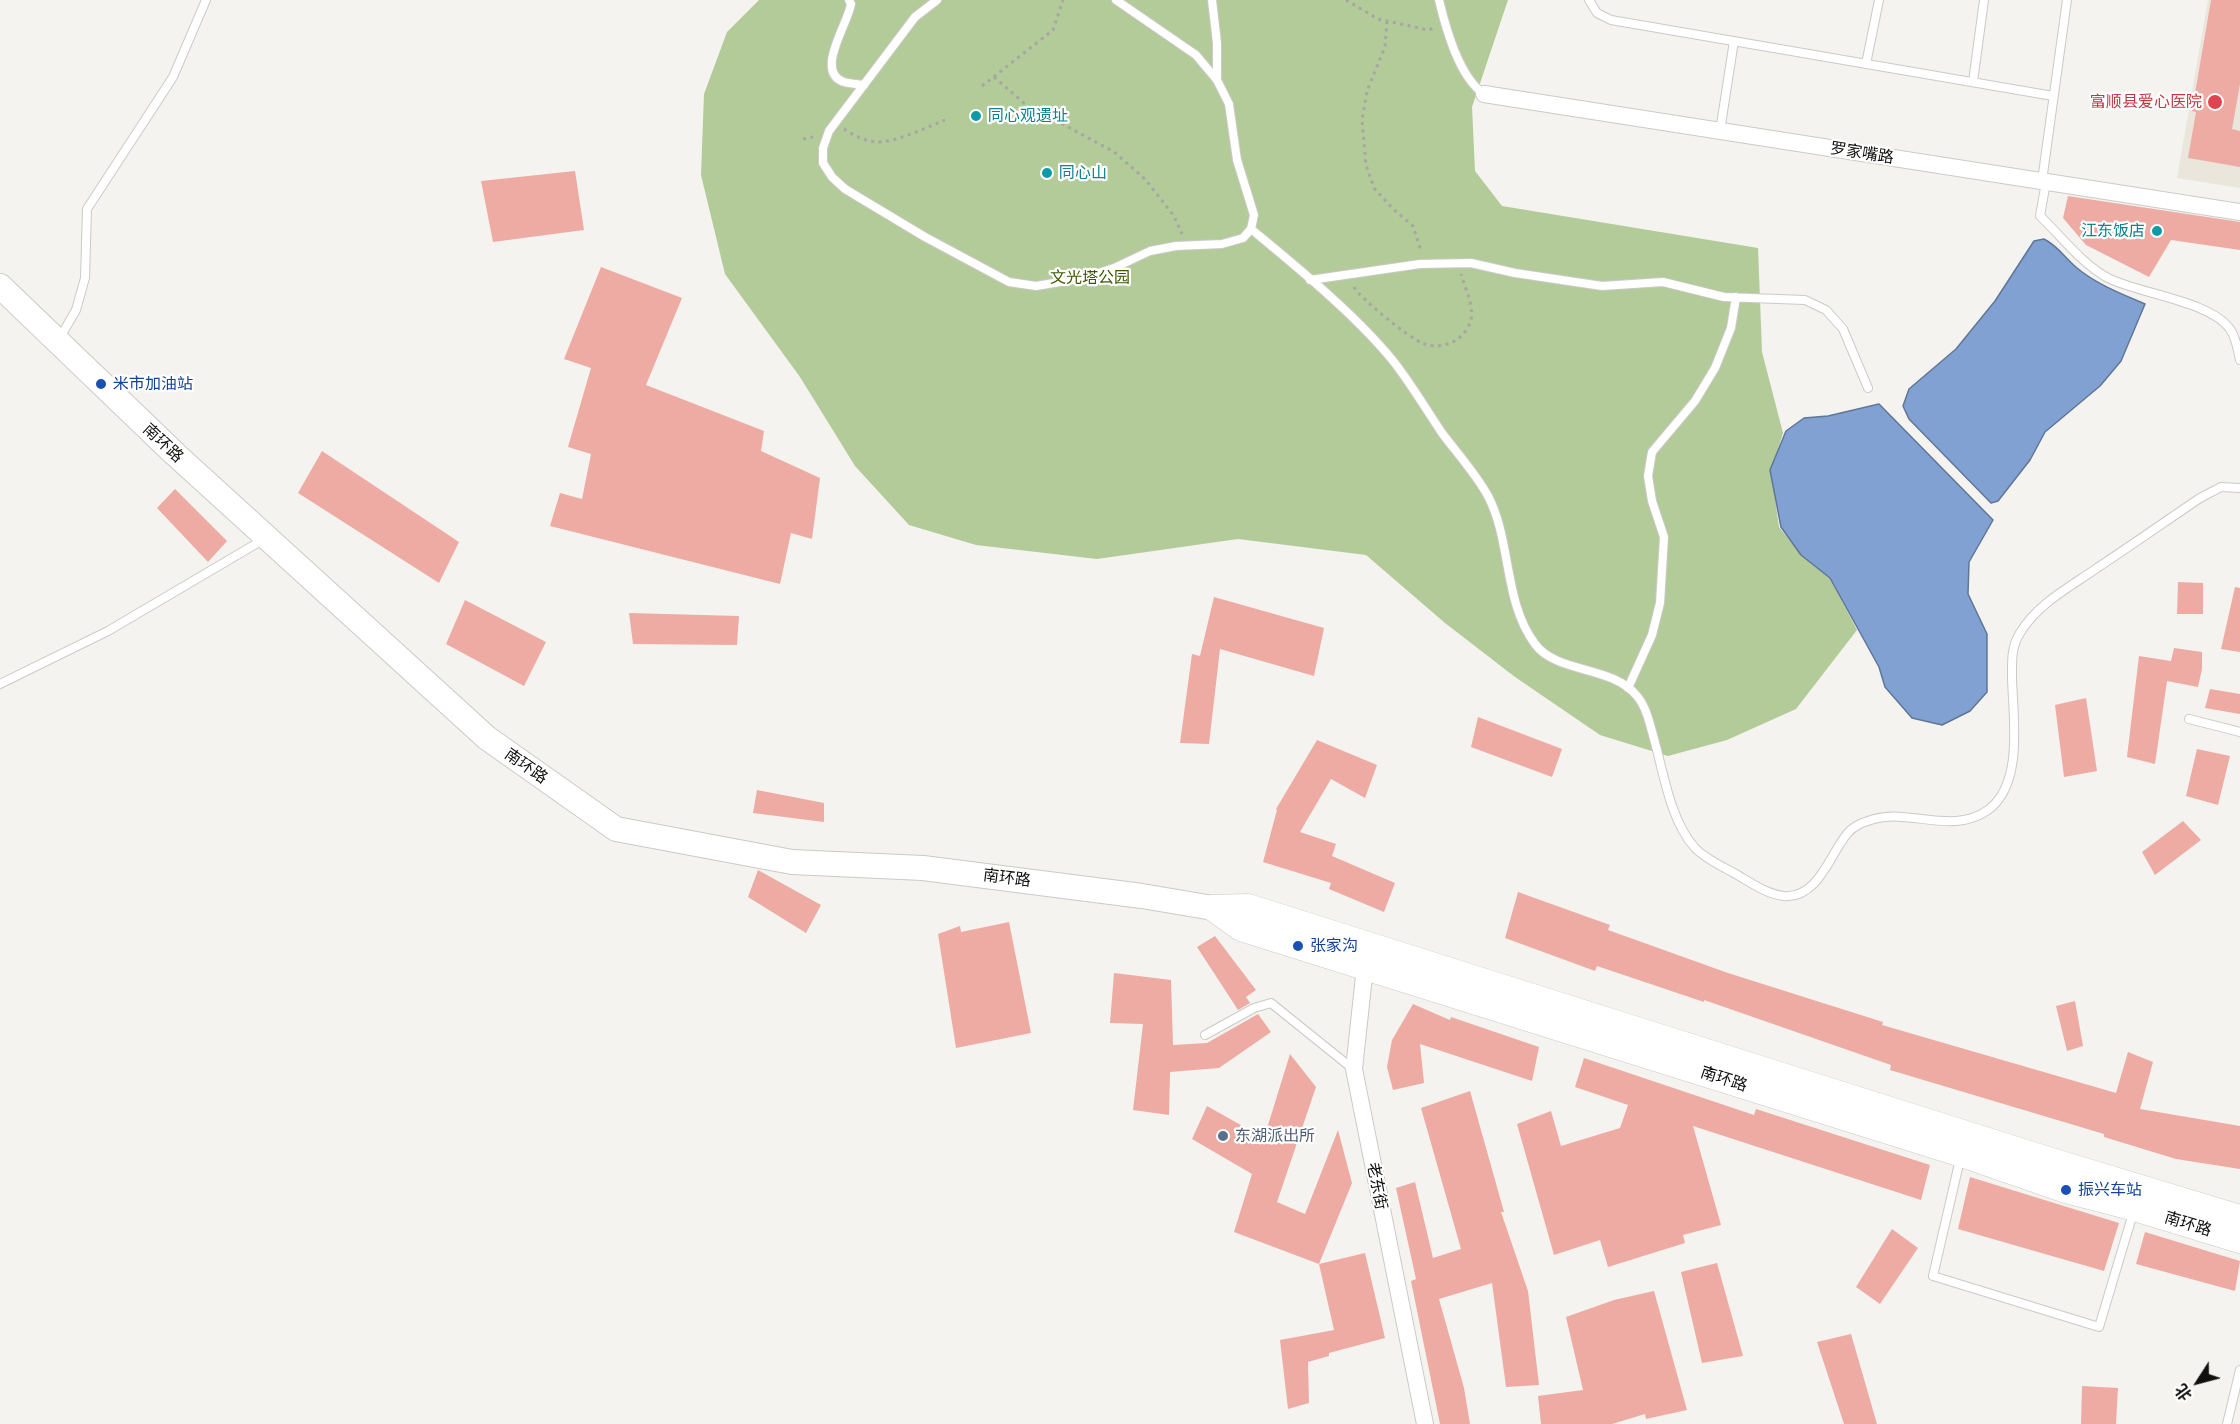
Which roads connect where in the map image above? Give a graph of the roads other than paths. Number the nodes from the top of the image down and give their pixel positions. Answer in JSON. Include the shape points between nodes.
{"nodes":[{"id":1,"x":206,"y":0,"type":"edge"},
{"id":2,"x":849,"y":0,"type":"edge"},
{"id":3,"x":937,"y":0,"type":"edge"},
{"id":4,"x":1116,"y":0,"type":"edge"},
{"id":5,"x":1212,"y":0,"type":"edge"},
{"id":6,"x":1589,"y":0,"type":"edge"},
{"id":7,"x":1879,"y":0,"type":"edge"},
{"id":8,"x":1984,"y":0,"type":"edge"},
{"id":9,"x":2067,"y":0,"type":"edge"},
{"id":10,"x":1441,"y":1,"type":"edge"},
{"id":11,"x":1734,"y":41,"type":"junction"},
{"id":12,"x":1866,"y":64,"type":"junction"},
{"id":13,"x":1217,"y":80,"type":"junction"},
{"id":14,"x":1973,"y":82,"type":"junction"},
{"id":15,"x":864,"y":85,"type":"junction"},
{"id":16,"x":1484,"y":94,"type":"joint"},
{"id":17,"x":2053,"y":96,"type":"junction"},
{"id":18,"x":1720,"y":131,"type":"junction"},
{"id":19,"x":2044,"y":182,"type":"junction"},
{"id":20,"x":2240,"y":212,"type":"edge"},
{"id":21,"x":1251,"y":229,"type":"junction"},
{"id":22,"x":1310,"y":280,"type":"junction"},
{"id":23,"x":0,"y":286,"type":"edge"},
{"id":24,"x":1736,"y":297,"type":"junction"},
{"id":25,"x":58,"y":341,"type":"junction"},
{"id":26,"x":2240,"y":360,"type":"edge"},
{"id":27,"x":1868,"y":388,"type":"dead end"},
{"id":28,"x":2240,"y":488,"type":"edge"},
{"id":29,"x":266,"y":538,"type":"junction"},
{"id":30,"x":0,"y":684,"type":"edge"},
{"id":31,"x":1628,"y":688,"type":"junction"},
{"id":32,"x":2189,"y":719,"type":"dead end"},
{"id":33,"x":2240,"y":732,"type":"edge"},
{"id":34,"x":1213,"y":908,"type":"joint"},
{"id":35,"x":1369,"y":957,"type":"junction"},
{"id":36,"x":1205,"y":1035,"type":"dead end"},
{"id":37,"x":1354,"y":1069,"type":"junction"},
{"id":38,"x":1964,"y":1144,"type":"junction"},
{"id":39,"x":2137,"y":1197,"type":"junction"},
{"id":40,"x":2240,"y":1218,"type":"edge"},
{"id":41,"x":2240,"y":1240,"type":"edge"},
{"id":42,"x":2240,"y":1370,"type":"edge"},
{"id":43,"x":1425,"y":1424,"type":"edge"},
{"id":44,"x":2226,"y":1424,"type":"edge"}],
"edges":[{"from":1,"to":25,"type":"lane","via":[[173,77],[87,209],[85,278],[76,310]]},
{"from":2,"to":15,"type":"lane","via":[[850,14],[834,50],[831,68],[844,82]]},
{"from":3,"to":15,"type":"lane","via":[[915,17]]},
{"from":4,"to":13,"type":"lane","via":[[1196,55]]},
{"from":5,"to":13,"type":"lane"},
{"from":6,"to":11,"type":"lane","via":[[1596,13],[1611,20]]},
{"from":7,"to":12,"type":"lane"},
{"from":8,"to":14,"type":"lane"},
{"from":9,"to":17,"type":"lane"},
{"from":10,"to":16,"type":"lane","via":[[1446,26],[1471,83]]},
{"from":11,"to":12,"type":"lane"},
{"from":11,"to":18,"type":"lane"},
{"from":12,"to":14,"type":"lane"},
{"from":13,"to":21,"type":"lane","via":[[1229,104],[1237,160],[1254,215]]},
{"from":14,"to":17,"type":"lane"},
{"from":15,"to":21,"type":"lane","via":[[829,131],[823,148],[823,163],[832,177],[845,189],[925,237],[1009,282],[1036,286],[1084,278],[1150,251],[1222,244],[1243,238]]},
{"from":16,"to":18,"type":"street","name":"罗家嘴路"},
{"from":17,"to":19,"type":"lane"},
{"from":18,"to":19,"type":"street","name":"罗家嘴路"},
{"from":19,"to":20,"type":"street","name":"罗家嘴路"},
{"from":19,"to":26,"type":"lane","via":[[2040,216],[2088,263],[2107,278],[2197,307],[2218,318],[2230,329]]},
{"from":21,"to":22,"type":"lane"},
{"from":22,"to":24,"type":"lane","via":[[1425,264],[1471,263],[1602,286],[1663,282]]},
{"from":22,"to":31,"type":"lane","via":[[1393,361],[1486,494],[1499,523],[1514,599],[1537,648],[1551,658],[1591,670]]},
{"from":23,"to":25,"type":"main road","name":"南环路"},
{"from":24,"to":27,"type":"lane","via":[[1805,300],[1826,310],[1843,329]]},
{"from":24,"to":31,"type":"lane","via":[[1731,328],[1715,368],[1695,401],[1652,452],[1648,476],[1664,537],[1660,603],[1653,635]]},
{"from":25,"to":29,"type":"main road","name":"南环路"},
{"from":28,"to":31,"type":"lane","via":[[2221,487],[2200,498],[2056,596],[2032,617],[2018,635],[2012,653],[2011,774],[2003,796],[1986,812],[1965,820],[1941,822],[1884,816],[1861,822],[1848,832],[1818,879],[1787,897],[1764,890],[1692,845],[1673,805],[1647,714]]},
{"from":29,"to":30,"type":"lane","via":[[108,631]]},
{"from":29,"to":34,"type":"main road","name":"南环路","via":[[487,738],[616,829],[792,861],[923,868]]},
{"from":32,"to":33,"type":"lane"},
{"from":34,"to":35,"type":"main road","name":"南环路","via":[[1241,928]]},
{"from":35,"to":37,"type":"street","name":"老东街"},
{"from":35,"to":38,"type":"main road","name":"南环路"},
{"from":36,"to":37,"type":"lane","via":[[1270,1003]]},
{"from":37,"to":43,"type":"street","name":"老东街"},
{"from":38,"to":39,"type":"main road","name":"南环路","via":[[2066,1190]]},
{"from":38,"to":39,"type":"lane","via":[[1933,1276],[2099,1327]]},
{"from":39,"to":40,"type":"main road","name":"南环路"},
{"from":39,"to":41,"type":"main road","name":"南环路"},
{"from":42,"to":44,"type":"lane"}]}
